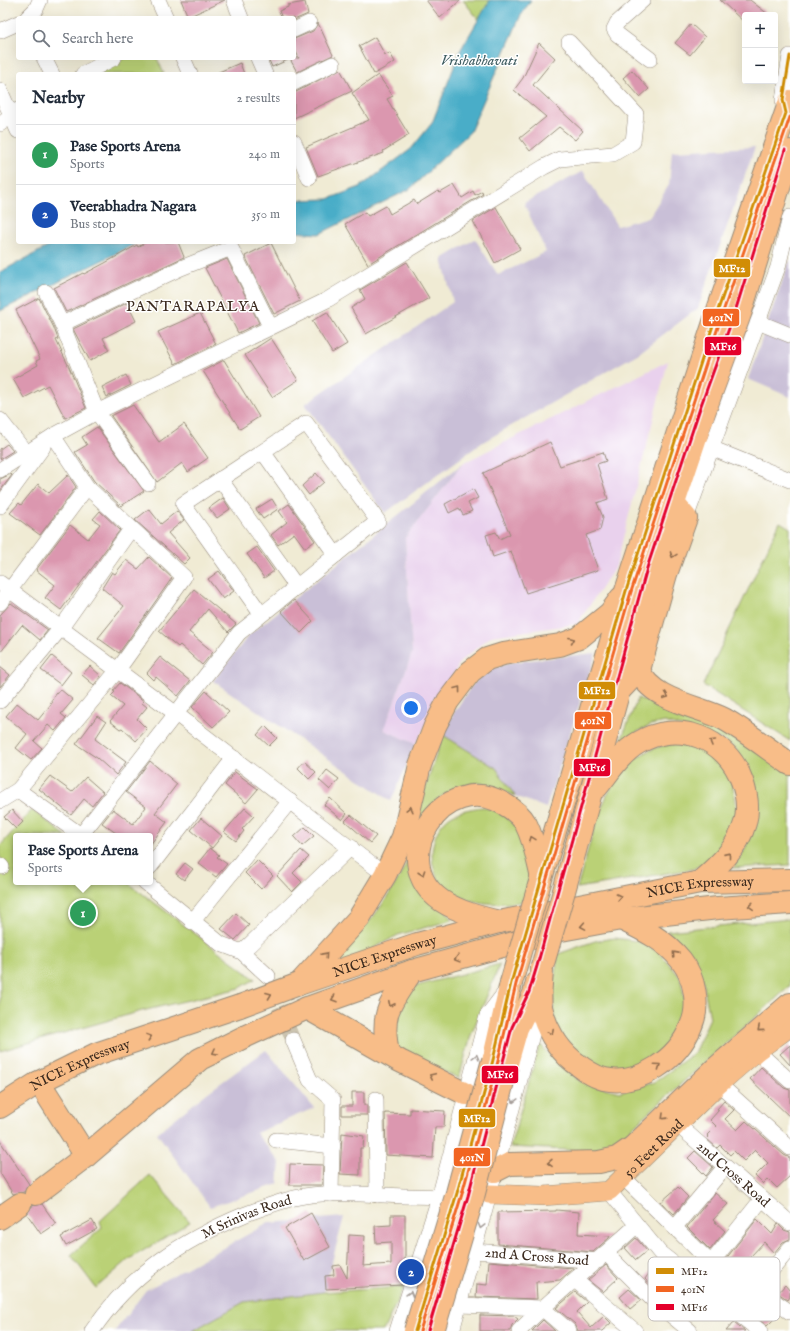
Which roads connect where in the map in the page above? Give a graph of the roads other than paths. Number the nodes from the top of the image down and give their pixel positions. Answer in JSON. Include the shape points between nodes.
{"nodes":[{"id":1,"x":40,"y":0,"type":"edge"},
{"id":2,"x":158,"y":0,"type":"edge"},
{"id":3,"x":234,"y":0,"type":"edge"},
{"id":4,"x":643,"y":0,"type":"edge"},
{"id":5,"x":29,"y":16,"type":"edge"},
{"id":6,"x":165,"y":16,"type":"edge"},
{"id":7,"x":240,"y":16,"type":"edge"},
{"id":8,"x":308,"y":23,"type":"dead end"},
{"id":9,"x":16,"y":24,"type":"edge"},
{"id":10,"x":296,"y":29,"type":"edge"},
{"id":11,"x":0,"y":31,"type":"edge"},
{"id":12,"x":569,"y":42,"type":"dead end"},
{"id":13,"x":790,"y":56,"type":"edge"},
{"id":14,"x":650,"y":59,"type":"dead end"},
{"id":15,"x":45,"y":60,"type":"edge"},
{"id":16,"x":110,"y":60,"type":"edge"},
{"id":17,"x":184,"y":60,"type":"edge"},
{"id":18,"x":259,"y":60,"type":"edge"},
{"id":19,"x":333,"y":64,"type":"dead end"},
{"id":20,"x":51,"y":72,"type":"edge"},
{"id":21,"x":87,"y":72,"type":"edge"},
{"id":22,"x":189,"y":72,"type":"edge"},
{"id":23,"x":264,"y":72,"type":"edge"},
{"id":24,"x":296,"y":82,"type":"edge"},
{"id":25,"x":0,"y":90,"type":"edge"},
{"id":26,"x":788,"y":107,"type":"edge"},
{"id":27,"x":14,"y":112,"type":"edge"},
{"id":28,"x":0,"y":124,"type":"edge"},
{"id":29,"x":296,"y":147,"type":"edge"},
{"id":30,"x":790,"y":151,"type":"edge"},
{"id":31,"x":309,"y":178,"type":"dead end"},
{"id":32,"x":790,"y":217,"type":"edge"},
{"id":33,"x":758,"y":259,"type":"junction"},
{"id":34,"x":784,"y":270,"type":"edge"},
{"id":35,"x":46,"y":292,"type":"dead end"},
{"id":36,"x":758,"y":322,"type":"junction"},
{"id":37,"x":62,"y":324,"type":"junction"},
{"id":38,"x":270,"y":326,"type":"junction"},
{"id":39,"x":790,"y":335,"type":"edge"},
{"id":40,"x":97,"y":412,"type":"junction"},
{"id":41,"x":0,"y":420,"type":"edge"},
{"id":42,"x":51,"y":438,"type":"junction"},
{"id":43,"x":702,"y":446,"type":"junction"},
{"id":44,"x":263,"y":452,"type":"junction"},
{"id":45,"x":26,"y":453,"type":"junction"},
{"id":46,"x":0,"y":470,"type":"edge"},
{"id":47,"x":220,"y":480,"type":"junction"},
{"id":48,"x":790,"y":480,"type":"edge"},
{"id":49,"x":148,"y":483,"type":"dead end"},
{"id":50,"x":87,"y":487,"type":"junction"},
{"id":51,"x":0,"y":506,"type":"edge"},
{"id":52,"x":680,"y":511,"type":"junction"},
{"id":53,"x":131,"y":529,"type":"junction"},
{"id":54,"x":336,"y":555,"type":"junction"},
{"id":55,"x":5,"y":587,"type":"edge"},
{"id":56,"x":297,"y":587,"type":"junction"},
{"id":57,"x":626,"y":591,"type":"junction"},
{"id":58,"x":0,"y":603,"type":"edge"},
{"id":59,"x":259,"y":611,"type":"dead end"},
{"id":60,"x":60,"y":628,"type":"junction"},
{"id":61,"x":639,"y":670,"type":"junction"},
{"id":62,"x":117,"y":671,"type":"junction"},
{"id":63,"x":617,"y":693,"type":"junction"},
{"id":64,"x":0,"y":701,"type":"edge"},
{"id":65,"x":175,"y":713,"type":"junction"},
{"id":66,"x":234,"y":758,"type":"junction"},
{"id":67,"x":790,"y":764,"type":"edge"},
{"id":68,"x":18,"y":790,"type":"junction"},
{"id":69,"x":590,"y":795,"type":"junction"},
{"id":70,"x":0,"y":801,"type":"edge"},
{"id":71,"x":290,"y":801,"type":"junction"},
{"id":72,"x":77,"y":833,"type":"edge"},
{"id":73,"x":83,"y":833,"type":"edge"},
{"id":74,"x":411,"y":840,"type":"junction"},
{"id":75,"x":351,"y":848,"type":"junction"},
{"id":76,"x":153,"y":863,"type":"edge"},
{"id":77,"x":385,"y":875,"type":"junction"},
{"id":78,"x":790,"y":880,"type":"edge"},
{"id":79,"x":700,"y":882,"type":"junction"},
{"id":80,"x":539,"y":883,"type":"junction"},
{"id":81,"x":149,"y":885,"type":"edge"},
{"id":82,"x":790,"y":903,"type":"edge"},
{"id":83,"x":622,"y":919,"type":"junction"},
{"id":84,"x":192,"y":922,"type":"junction"},
{"id":85,"x":499,"y":922,"type":"junction"},
{"id":86,"x":242,"y":952,"type":"junction"},
{"id":87,"x":542,"y":967,"type":"junction"},
{"id":88,"x":412,"y":971,"type":"junction"},
{"id":89,"x":268,"y":976,"type":"tunnel mouth"},
{"id":90,"x":511,"y":982,"type":"junction"},
{"id":91,"x":298,"y":984,"type":"junction"},
{"id":92,"x":534,"y":994,"type":"junction"},
{"id":93,"x":790,"y":1004,"type":"edge"},
{"id":94,"x":307,"y":1008,"type":"junction"},
{"id":95,"x":790,"y":1028,"type":"edge"},
{"id":96,"x":293,"y":1040,"type":"tunnel mouth"},
{"id":97,"x":757,"y":1051,"type":"junction"},
{"id":98,"x":388,"y":1053,"type":"junction"},
{"id":99,"x":500,"y":1061,"type":"junction"},
{"id":100,"x":790,"y":1081,"type":"edge"},
{"id":101,"x":39,"y":1082,"type":"junction"},
{"id":102,"x":719,"y":1084,"type":"junction"},
{"id":103,"x":466,"y":1094,"type":"junction"},
{"id":104,"x":376,"y":1100,"type":"dead end"},
{"id":105,"x":0,"y":1107,"type":"edge"},
{"id":106,"x":678,"y":1125,"type":"junction"},
{"id":107,"x":276,"y":1140,"type":"dead end"},
{"id":108,"x":333,"y":1146,"type":"junction"},
{"id":109,"x":790,"y":1148,"type":"edge"},
{"id":110,"x":86,"y":1156,"type":"junction"},
{"id":111,"x":725,"y":1167,"type":"junction"},
{"id":112,"x":495,"y":1171,"type":"junction"},
{"id":113,"x":624,"y":1178,"type":"junction"},
{"id":114,"x":609,"y":1191,"type":"junction"},
{"id":115,"x":331,"y":1194,"type":"junction"},
{"id":116,"x":489,"y":1194,"type":"junction"},
{"id":117,"x":377,"y":1195,"type":"junction"},
{"id":118,"x":439,"y":1198,"type":"junction"},
{"id":119,"x":762,"y":1199,"type":"junction"},
{"id":120,"x":0,"y":1218,"type":"edge"},
{"id":121,"x":790,"y":1223,"type":"edge"},
{"id":122,"x":637,"y":1225,"type":"junction"},
{"id":123,"x":674,"y":1228,"type":"junction"},
{"id":124,"x":790,"y":1248,"type":"edge"},
{"id":125,"x":475,"y":1251,"type":"junction"},
{"id":126,"x":602,"y":1257,"type":"junction"},
{"id":127,"x":665,"y":1257,"type":"edge"},
{"id":128,"x":705,"y":1257,"type":"edge"},
{"id":129,"x":716,"y":1257,"type":"edge"},
{"id":130,"x":780,"y":1260,"type":"edge"},
{"id":131,"x":575,"y":1280,"type":"junction"},
{"id":132,"x":648,"y":1296,"type":"edge"},
{"id":133,"x":460,"y":1305,"type":"junction"},
{"id":134,"x":780,"y":1305,"type":"edge"},
{"id":135,"x":542,"y":1308,"type":"junction"},
{"id":136,"x":790,"y":1311,"type":"edge"},
{"id":137,"x":678,"y":1321,"type":"edge"},
{"id":138,"x":747,"y":1321,"type":"edge"},
{"id":139,"x":92,"y":1331,"type":"edge"},
{"id":140,"x":397,"y":1331,"type":"edge"},
{"id":141,"x":415,"y":1331,"type":"edge"},
{"id":142,"x":433,"y":1331,"type":"edge"},
{"id":143,"x":452,"y":1331,"type":"edge"},
{"id":144,"x":519,"y":1331,"type":"edge"},
{"id":145,"x":569,"y":1331,"type":"edge"},
{"id":146,"x":635,"y":1331,"type":"edge"},
{"id":147,"x":690,"y":1331,"type":"edge"},
{"id":148,"x":760,"y":1331,"type":"edge"}],
"edges":[{"from":1,"to":5,"type":"street"},
{"from":2,"to":6,"type":"street"},
{"from":3,"to":7,"type":"street"},
{"from":4,"to":14,"type":"street","via":[[617,23],[614,29]]},
{"from":8,"to":10,"type":"street"},
{"from":9,"to":11,"type":"street"},
{"from":12,"to":38,"type":"street","via":[[636,114],[633,142],[613,154],[560,159],[405,250],[327,300]]},
{"from":13,"to":26,"type":"street","via":[[783,100]]},
{"from":15,"to":20,"type":"street"},
{"from":16,"to":21,"type":"street"},
{"from":17,"to":22,"type":"street"},
{"from":18,"to":23,"type":"street"},
{"from":19,"to":24,"type":"street"},
{"from":25,"to":27,"type":"street"},
{"from":26,"to":57,"type":"highway","via":[[719,306]]},
{"from":27,"to":28,"type":"street"},
{"from":29,"to":31,"type":"street"},
{"from":30,"to":33,"type":"highway"},
{"from":32,"to":34,"type":"street"},
{"from":33,"to":34,"type":"street"},
{"from":33,"to":43,"type":"highway"},
{"from":34,"to":36,"type":"street"},
{"from":35,"to":37,"type":"street"},
{"from":36,"to":39,"type":"street"},
{"from":36,"to":43,"type":"street"},
{"from":37,"to":38,"type":"street","via":[[181,268],[231,248]]},
{"from":37,"to":40,"type":"street"},
{"from":38,"to":40,"type":"street"},
{"from":40,"to":42,"type":"street"},
{"from":40,"to":49,"type":"street"},
{"from":41,"to":45,"type":"street"},
{"from":42,"to":45,"type":"street"},
{"from":42,"to":50,"type":"street"},
{"from":42,"to":51,"type":"street"},
{"from":43,"to":48,"type":"street"},
{"from":43,"to":52,"type":"highway"},
{"from":44,"to":47,"type":"street"},
{"from":44,"to":54,"type":"street"},
{"from":44,"to":54,"type":"street","via":[[306,423],[378,521]]},
{"from":45,"to":46,"type":"street"},
{"from":47,"to":56,"type":"street"},
{"from":47,"to":59,"type":"street","via":[[182,504]]},
{"from":50,"to":53,"type":"street"},
{"from":50,"to":55,"type":"street"},
{"from":52,"to":61,"type":"highway","one_way":true,"via":[[666,574]]},
{"from":52,"to":63,"type":"highway","via":[[652,569]]},
{"from":53,"to":60,"type":"street"},
{"from":53,"to":62,"type":"street","via":[[184,577]]},
{"from":54,"to":56,"type":"street"},
{"from":55,"to":58,"type":"street"},
{"from":55,"to":60,"type":"street"},
{"from":56,"to":65,"type":"street","via":[[239,633]]},
{"from":74,"to":57,"type":"highway","one_way":true,"via":[[420,765],[448,701],[470,672],[487,659],[503,654],[560,646],[579,638],[610,613]]},
{"from":57,"to":80,"type":"highway"},
{"from":60,"to":62,"type":"street"},
{"from":60,"to":64,"type":"street"},
{"from":61,"to":63,"type":"highway"},
{"from":61,"to":67,"type":"highway","one_way":true,"via":[[643,680],[658,692],[724,719]]},
{"from":62,"to":65,"type":"street"},
{"from":62,"to":68,"type":"street"},
{"from":63,"to":69,"type":"highway"},
{"from":65,"to":66,"type":"street"},
{"from":65,"to":73,"type":"street"},
{"from":66,"to":71,"type":"street"},
{"from":66,"to":76,"type":"street"},
{"from":68,"to":70,"type":"street"},
{"from":68,"to":72,"type":"street"},
{"from":79,"to":69,"type":"highway","one_way":true,"via":[[726,858],[735,846],[746,822],[746,790],[740,774],[719,746],[702,737],[683,732],[652,737],[626,751]]},
{"from":69,"to":87,"type":"highway","bridge":true},
{"from":71,"to":75,"type":"street"},
{"from":71,"to":84,"type":"street"},
{"from":74,"to":77,"type":"highway"},
{"from":80,"to":74,"type":"highway","one_way":true,"via":[[533,840],[526,824],[518,813],[497,800],[488,797],[465,797],[440,811]]},
{"from":74,"to":85,"type":"highway","one_way":true,"via":[[423,878],[430,890],[441,900],[466,913]]},
{"from":75,"to":77,"type":"street"},
{"from":75,"to":86,"type":"street"},
{"from":91,"to":77,"type":"highway","one_way":true,"via":[[359,918]]},
{"from":78,"to":79,"type":"highway","name":"NICE Expressway"},
{"from":85,"to":79,"type":"highway","name":"NICE Expressway","one_way":true},
{"from":80,"to":90,"type":"highway","bridge":true},
{"from":81,"to":84,"type":"street"},
{"from":82,"to":83,"type":"highway","name":"NICE Expressway","one_way":true},
{"from":87,"to":83,"type":"highway","one_way":true,"via":[[541,1007],[549,1031],[564,1054],[586,1071],[604,1079],[636,1077],[653,1070],[668,1059],[692,1026],[696,1000],[682,961],[653,935]]},
{"from":83,"to":88,"type":"highway","name":"NICE Expressway","one_way":true,"via":[[561,930]]},
{"from":84,"to":86,"type":"street","via":[[221,944]]},
{"from":85,"to":91,"type":"highway","name":"NICE Expressway","via":[[430,941]]},
{"from":86,"to":89,"type":"street"},
{"from":87,"to":92,"type":"highway"},
{"from":88,"to":94,"type":"highway","name":"NICE Expressway","one_way":true},
{"from":88,"to":98,"type":"highway","one_way":true,"via":[[385,1017],[384,1032]]},
{"from":90,"to":99,"type":"highway"},
{"from":103,"to":90,"type":"street","one_way":true,"via":[[488,1016]]},
{"from":101,"to":91,"type":"highway","name":"NICE Expressway","one_way":true,"bridge":true,"via":[[96,1054]]},
{"from":92,"to":99,"type":"highway"},
{"from":92,"to":112,"type":"street","one_way":true,"via":[[533,1031]]},
{"from":93,"to":112,"type":"highway","one_way":true,"via":[[716,1068],[633,1147],[617,1158],[599,1162],[509,1164]]},
{"from":94,"to":98,"type":"highway"},
{"from":94,"to":110,"type":"highway","name":"NICE Expressway","one_way":true,"via":[[200,1059]]},
{"from":95,"to":97,"type":"main road","name":"50 Feet Road"},
{"from":96,"to":108,"type":"street","via":[[310,1080],[333,1100]]},
{"from":97,"to":100,"type":"street"},
{"from":97,"to":102,"type":"main road","name":"50 Feet Road"},
{"from":103,"to":98,"type":"highway","one_way":true},
{"from":99,"to":141,"type":"highway","bridge":true},
{"from":99,"to":142,"type":"highway","bridge":true,"via":[[473,1197]]},
{"from":101,"to":105,"type":"highway","name":"NICE Expressway"},
{"from":101,"to":110,"type":"highway"},
{"from":102,"to":106,"type":"main road","name":"50 Feet Road"},
{"from":102,"to":109,"type":"street"},
{"from":103,"to":118,"type":"street"},
{"from":104,"to":117,"type":"street"},
{"from":106,"to":111,"type":"street","name":"2nd Cross Road"},
{"from":106,"to":113,"type":"main road","name":"50 Feet Road"},
{"from":107,"to":108,"type":"street"},
{"from":108,"to":115,"type":"street"},
{"from":110,"to":120,"type":"highway","name":"NICE Expressway"},
{"from":111,"to":119,"type":"street","name":"2nd Cross Road"},
{"from":111,"to":123,"type":"street"},
{"from":112,"to":116,"type":"street"},
{"from":113,"to":114,"type":"main road","name":"50 Feet Road"},
{"from":113,"to":123,"type":"street"},
{"from":114,"to":116,"type":"main road","via":[[543,1196]]},
{"from":114,"to":122,"type":"street"},
{"from":115,"to":117,"type":"street","name":"M Srinivas Road"},
{"from":115,"to":139,"type":"street","name":"M Srinivas Road","via":[[270,1205],[223,1223],[187,1241],[138,1278]]},
{"from":116,"to":118,"type":"street","name":"M Srinivas Road"},
{"from":116,"to":125,"type":"street","one_way":true},
{"from":117,"to":118,"type":"street","name":"M Srinivas Road"},
{"from":140,"to":118,"type":"street","one_way":true},
{"from":119,"to":121,"type":"street","name":"2nd Cross Road"},
{"from":119,"to":129,"type":"street"},
{"from":122,"to":126,"type":"street"},
{"from":122,"to":127,"type":"street"},
{"from":123,"to":128,"type":"street"},
{"from":124,"to":130,"type":"street"},
{"from":125,"to":126,"type":"street","name":"2nd A Cross Road"},
{"from":125,"to":133,"type":"street"},
{"from":126,"to":131,"type":"street"},
{"from":126,"to":132,"type":"street","name":"2nd A Cross Road"},
{"from":131,"to":135,"type":"street"},
{"from":131,"to":146,"type":"street"},
{"from":133,"to":135,"type":"street"},
{"from":133,"to":143,"type":"street"},
{"from":134,"to":136,"type":"street"},
{"from":135,"to":144,"type":"street"},
{"from":135,"to":145,"type":"street"},
{"from":137,"to":147,"type":"street","name":"2nd A Cross Road"},
{"from":138,"to":148,"type":"street"}]}
